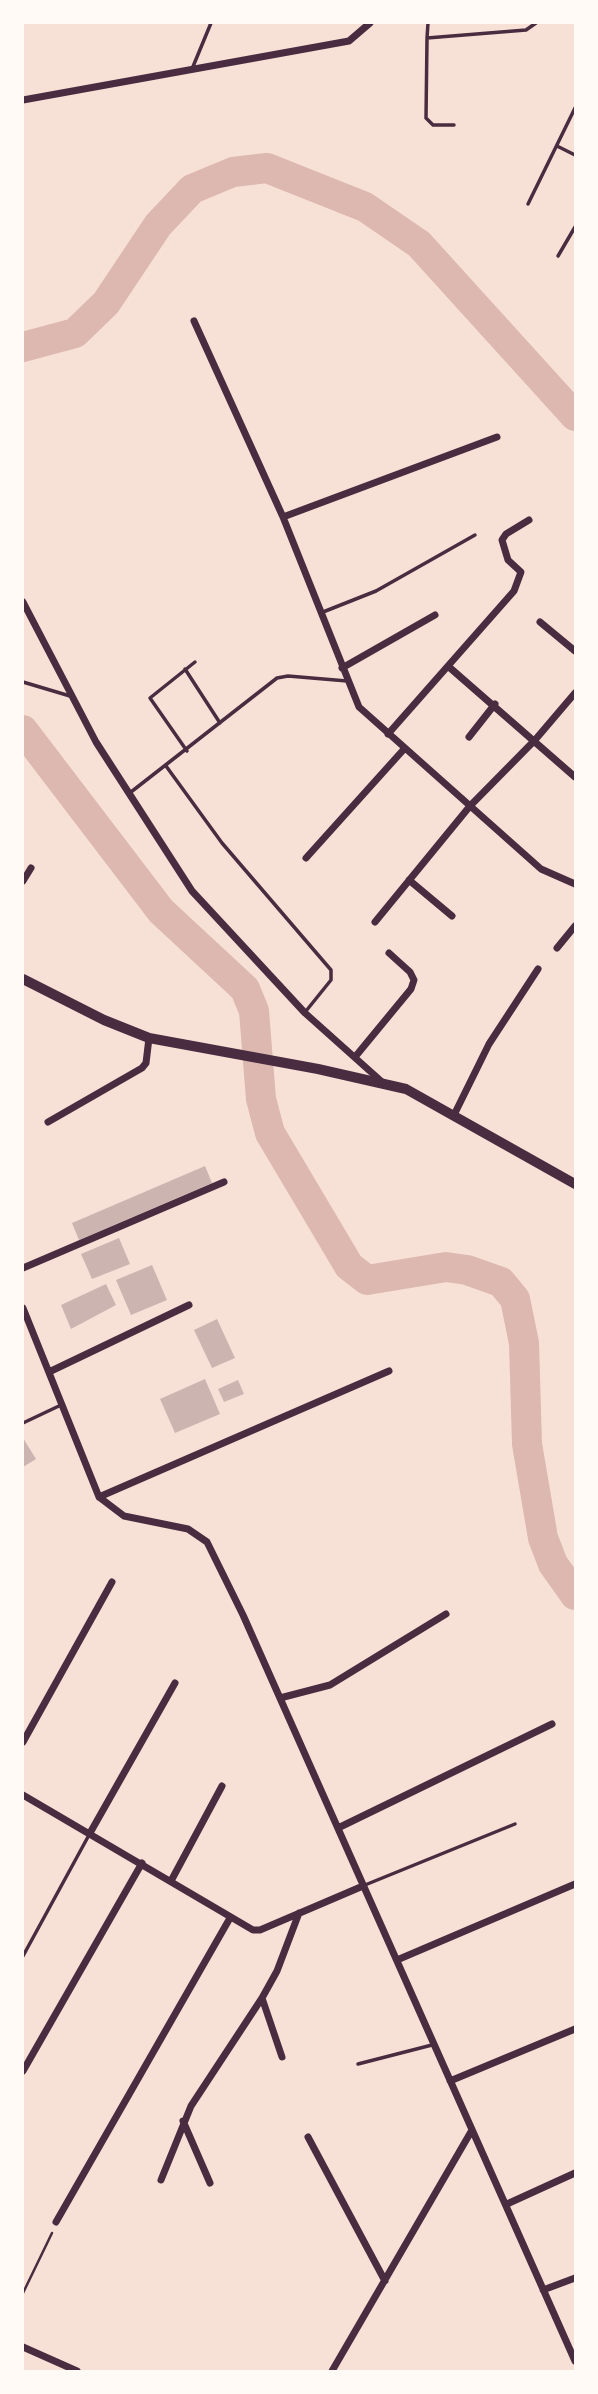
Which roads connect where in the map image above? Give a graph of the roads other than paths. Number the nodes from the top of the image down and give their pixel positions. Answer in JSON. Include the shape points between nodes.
{"nodes":[{"id":1,"x":211,"y":23,"type":"edge"},
{"id":2,"x":370,"y":23,"type":"edge"},
{"id":3,"x":428,"y":23,"type":"edge"},
{"id":4,"x":536,"y":23,"type":"edge"},
{"id":5,"x":427,"y":38,"type":"junction"},
{"id":6,"x":192,"y":69,"type":"junction"},
{"id":7,"x":23,"y":100,"type":"edge"},
{"id":8,"x":575,"y":108,"type":"edge"},
{"id":9,"x":454,"y":125,"type":"dead end"},
{"id":10,"x":556,"y":146,"type":"junction"},
{"id":11,"x":575,"y":155,"type":"edge"},
{"id":12,"x":528,"y":204,"type":"dead end"},
{"id":13,"x":575,"y":227,"type":"edge"},
{"id":14,"x":558,"y":256,"type":"dead end"},
{"id":15,"x":194,"y":321,"type":"dead end"},
{"id":16,"x":497,"y":437,"type":"dead end"},
{"id":17,"x":283,"y":517,"type":"junction"},
{"id":18,"x":529,"y":520,"type":"dead end"},
{"id":19,"x":475,"y":535,"type":"dead end"},
{"id":20,"x":23,"y":602,"type":"edge"},
{"id":21,"x":321,"y":613,"type":"junction"},
{"id":22,"x":435,"y":615,"type":"dead end"},
{"id":23,"x":540,"y":622,"type":"dead end"},
{"id":24,"x":575,"y":651,"type":"edge"},
{"id":25,"x":195,"y":662,"type":"dead end"},
{"id":26,"x":449,"y":667,"type":"junction"},
{"id":27,"x":342,"y":668,"type":"junction"},
{"id":28,"x":185,"y":669,"type":"junction"},
{"id":29,"x":347,"y":681,"type":"junction"},
{"id":30,"x":23,"y":682,"type":"edge"},
{"id":31,"x":575,"y":693,"type":"edge"},
{"id":32,"x":70,"y":696,"type":"junction"},
{"id":33,"x":495,"y":704,"type":"junction"},
{"id":34,"x":221,"y":724,"type":"junction"},
{"id":35,"x":388,"y":734,"type":"junction"},
{"id":36,"x":469,"y":737,"type":"dead end"},
{"id":37,"x":536,"y":740,"type":"junction"},
{"id":38,"x":405,"y":748,"type":"junction"},
{"id":39,"x":187,"y":751,"type":"junction"},
{"id":40,"x":166,"y":766,"type":"junction"},
{"id":41,"x":575,"y":777,"type":"edge"},
{"id":42,"x":129,"y":793,"type":"junction"},
{"id":43,"x":470,"y":806,"type":"junction"},
{"id":44,"x":306,"y":858,"type":"dead end"},
{"id":45,"x":31,"y":869,"type":"dead end"},
{"id":46,"x":409,"y":880,"type":"junction"},
{"id":47,"x":23,"y":881,"type":"edge"},
{"id":48,"x":575,"y":884,"type":"edge"},
{"id":49,"x":452,"y":916,"type":"dead end"},
{"id":50,"x":375,"y":922,"type":"dead end"},
{"id":51,"x":575,"y":926,"type":"edge"},
{"id":52,"x":557,"y":948,"type":"dead end"},
{"id":53,"x":389,"y":953,"type":"dead end"},
{"id":54,"x":538,"y":969,"type":"dead end"},
{"id":55,"x":23,"y":979,"type":"edge"},
{"id":56,"x":305,"y":1013,"type":"junction"},
{"id":57,"x":149,"y":1038,"type":"junction"},
{"id":58,"x":355,"y":1057,"type":"junction"},
{"id":59,"x":381,"y":1081,"type":"junction"},
{"id":60,"x":454,"y":1115,"type":"junction"},
{"id":61,"x":48,"y":1122,"type":"dead end"},
{"id":62,"x":224,"y":1182,"type":"dead end"},
{"id":63,"x":575,"y":1184,"type":"edge"},
{"id":64,"x":23,"y":1268,"type":"edge"},
{"id":65,"x":189,"y":1306,"type":"dead end"},
{"id":66,"x":23,"y":1308,"type":"edge"},
{"id":67,"x":388,"y":1371,"type":"dead end"},
{"id":68,"x":49,"y":1372,"type":"junction"},
{"id":69,"x":63,"y":1404,"type":"junction"},
{"id":70,"x":23,"y":1423,"type":"edge"},
{"id":71,"x":99,"y":1497,"type":"junction"},
{"id":72,"x":112,"y":1582,"type":"dead end"},
{"id":73,"x":446,"y":1614,"type":"dead end"},
{"id":74,"x":175,"y":1683,"type":"dead end"},
{"id":75,"x":279,"y":1698,"type":"junction"},
{"id":76,"x":552,"y":1724,"type":"dead end"},
{"id":77,"x":23,"y":1742,"type":"edge"},
{"id":78,"x":222,"y":1786,"type":"dead end"},
{"id":79,"x":23,"y":1796,"type":"edge"},
{"id":80,"x":515,"y":1824,"type":"dead end"},
{"id":81,"x":338,"y":1828,"type":"junction"},
{"id":82,"x":90,"y":1833,"type":"junction"},
{"id":83,"x":142,"y":1863,"type":"junction"},
{"id":84,"x":171,"y":1881,"type":"junction"},
{"id":85,"x":575,"y":1884,"type":"edge"},
{"id":86,"x":363,"y":1886,"type":"junction"},
{"id":87,"x":299,"y":1913,"type":"junction"},
{"id":88,"x":230,"y":1918,"type":"junction"},
{"id":89,"x":23,"y":1956,"type":"edge"},
{"id":90,"x":397,"y":1960,"type":"junction"},
{"id":91,"x":262,"y":1998,"type":"junction"},
{"id":92,"x":575,"y":2029,"type":"edge"},
{"id":93,"x":434,"y":2044,"type":"junction"},
{"id":94,"x":282,"y":2057,"type":"dead end"},
{"id":95,"x":358,"y":2064,"type":"dead end"},
{"id":96,"x":23,"y":2071,"type":"edge"},
{"id":97,"x":450,"y":2081,"type":"junction"},
{"id":98,"x":183,"y":2121,"type":"junction"},
{"id":99,"x":472,"y":2130,"type":"junction"},
{"id":100,"x":307,"y":2137,"type":"dead end"},
{"id":101,"x":575,"y":2172,"type":"edge"},
{"id":102,"x":161,"y":2180,"type":"dead end"},
{"id":103,"x":210,"y":2183,"type":"dead end"},
{"id":104,"x":507,"y":2204,"type":"junction"},
{"id":105,"x":57,"y":2222,"type":"road end"},
{"id":106,"x":575,"y":2278,"type":"edge"},
{"id":107,"x":385,"y":2281,"type":"junction"},
{"id":108,"x":544,"y":2290,"type":"junction"},
{"id":109,"x":23,"y":2347,"type":"edge"},
{"id":110,"x":575,"y":2361,"type":"edge"},
{"id":111,"x":77,"y":2371,"type":"edge"},
{"id":112,"x":332,"y":2371,"type":"edge"}],
"edges":[{"from":1,"to":6,"type":"lane"},
{"from":2,"to":6,"type":"street","via":[[349,41]]},
{"from":3,"to":5,"type":"lane"},
{"from":4,"to":5,"type":"lane","via":[[526,30]]},
{"from":5,"to":9,"type":"lane","via":[[426,118],[433,125]]},
{"from":6,"to":7,"type":"street"},
{"from":8,"to":10,"type":"lane"},
{"from":10,"to":11,"type":"lane"},
{"from":10,"to":12,"type":"lane"},
{"from":13,"to":14,"type":"lane"},
{"from":15,"to":17,"type":"street"},
{"from":16,"to":17,"type":"street"},
{"from":17,"to":21,"type":"street"},
{"from":18,"to":26,"type":"street","via":[[502,540],[508,560],[521,572],[514,591]]},
{"from":19,"to":21,"type":"lane","via":[[376,590]]},
{"from":20,"to":32,"type":"street"},
{"from":21,"to":27,"type":"street"},
{"from":22,"to":27,"type":"street"},
{"from":23,"to":24,"type":"street"},
{"from":25,"to":28,"type":"lane"},
{"from":26,"to":33,"type":"street"},
{"from":26,"to":35,"type":"street"},
{"from":27,"to":29,"type":"street"},
{"from":28,"to":34,"type":"lane"},
{"from":28,"to":39,"type":"lane","via":[[150,698]]},
{"from":29,"to":34,"type":"lane","via":[[277,678]]},
{"from":29,"to":35,"type":"street","via":[[359,706]]},
{"from":30,"to":32,"type":"lane"},
{"from":31,"to":37,"type":"street"},
{"from":32,"to":42,"type":"street"},
{"from":33,"to":36,"type":"street"},
{"from":33,"to":37,"type":"street"},
{"from":34,"to":39,"type":"lane"},
{"from":35,"to":38,"type":"street"},
{"from":37,"to":41,"type":"street"},
{"from":37,"to":43,"type":"street"},
{"from":38,"to":43,"type":"street"},
{"from":38,"to":44,"type":"street"},
{"from":39,"to":40,"type":"lane"},
{"from":40,"to":42,"type":"lane"},
{"from":40,"to":56,"type":"lane","via":[[222,842],[331,970],[331,980]]},
{"from":42,"to":56,"type":"street","via":[[192,891]]},
{"from":43,"to":46,"type":"street"},
{"from":43,"to":48,"type":"street","via":[[541,869]]},
{"from":45,"to":47,"type":"street"},
{"from":46,"to":49,"type":"street"},
{"from":46,"to":50,"type":"street"},
{"from":51,"to":52,"type":"street"},
{"from":53,"to":58,"type":"street","via":[[414,980]]},
{"from":54,"to":60,"type":"street","via":[[489,1044]]},
{"from":55,"to":57,"type":"street"},
{"from":56,"to":58,"type":"street"},
{"from":57,"to":59,"type":"street"},
{"from":57,"to":61,"type":"street","via":[[142,1068]]},
{"from":58,"to":59,"type":"street"},
{"from":59,"to":60,"type":"street"},
{"from":60,"to":63,"type":"street"},
{"from":62,"to":64,"type":"street"},
{"from":65,"to":68,"type":"street"},
{"from":66,"to":68,"type":"street"},
{"from":67,"to":71,"type":"street"},
{"from":68,"to":69,"type":"street"},
{"from":69,"to":70,"type":"lane"},
{"from":69,"to":71,"type":"street"},
{"from":71,"to":75,"type":"street","via":[[124,1516],[188,1529],[207,1542]]},
{"from":72,"to":77,"type":"street"},
{"from":73,"to":75,"type":"street","via":[[330,1685]]},
{"from":74,"to":82,"type":"street"},
{"from":75,"to":81,"type":"street"},
{"from":76,"to":81,"type":"street"},
{"from":78,"to":84,"type":"street"},
{"from":79,"to":82,"type":"street"},
{"from":80,"to":86,"type":"lane"},
{"from":81,"to":86,"type":"street"},
{"from":82,"to":83,"type":"street"},
{"from":82,"to":89,"type":"lane"},
{"from":83,"to":84,"type":"street"},
{"from":83,"to":96,"type":"street"},
{"from":84,"to":88,"type":"street"},
{"from":85,"to":90,"type":"street"},
{"from":86,"to":87,"type":"street"},
{"from":86,"to":90,"type":"street"},
{"from":87,"to":88,"type":"street","via":[[260,1930]]},
{"from":87,"to":91,"type":"street"},
{"from":88,"to":105,"type":"street"},
{"from":90,"to":93,"type":"street"},
{"from":91,"to":94,"type":"street"},
{"from":91,"to":98,"type":"street"},
{"from":92,"to":97,"type":"street"},
{"from":93,"to":95,"type":"lane"},
{"from":93,"to":97,"type":"street"},
{"from":97,"to":99,"type":"street"},
{"from":98,"to":102,"type":"street"},
{"from":98,"to":103,"type":"street"},
{"from":99,"to":104,"type":"street"},
{"from":99,"to":107,"type":"street"},
{"from":100,"to":107,"type":"street"},
{"from":101,"to":104,"type":"street"},
{"from":104,"to":108,"type":"street"},
{"from":106,"to":108,"type":"street"},
{"from":107,"to":112,"type":"street"},
{"from":108,"to":110,"type":"street"},
{"from":109,"to":111,"type":"street"}]}
